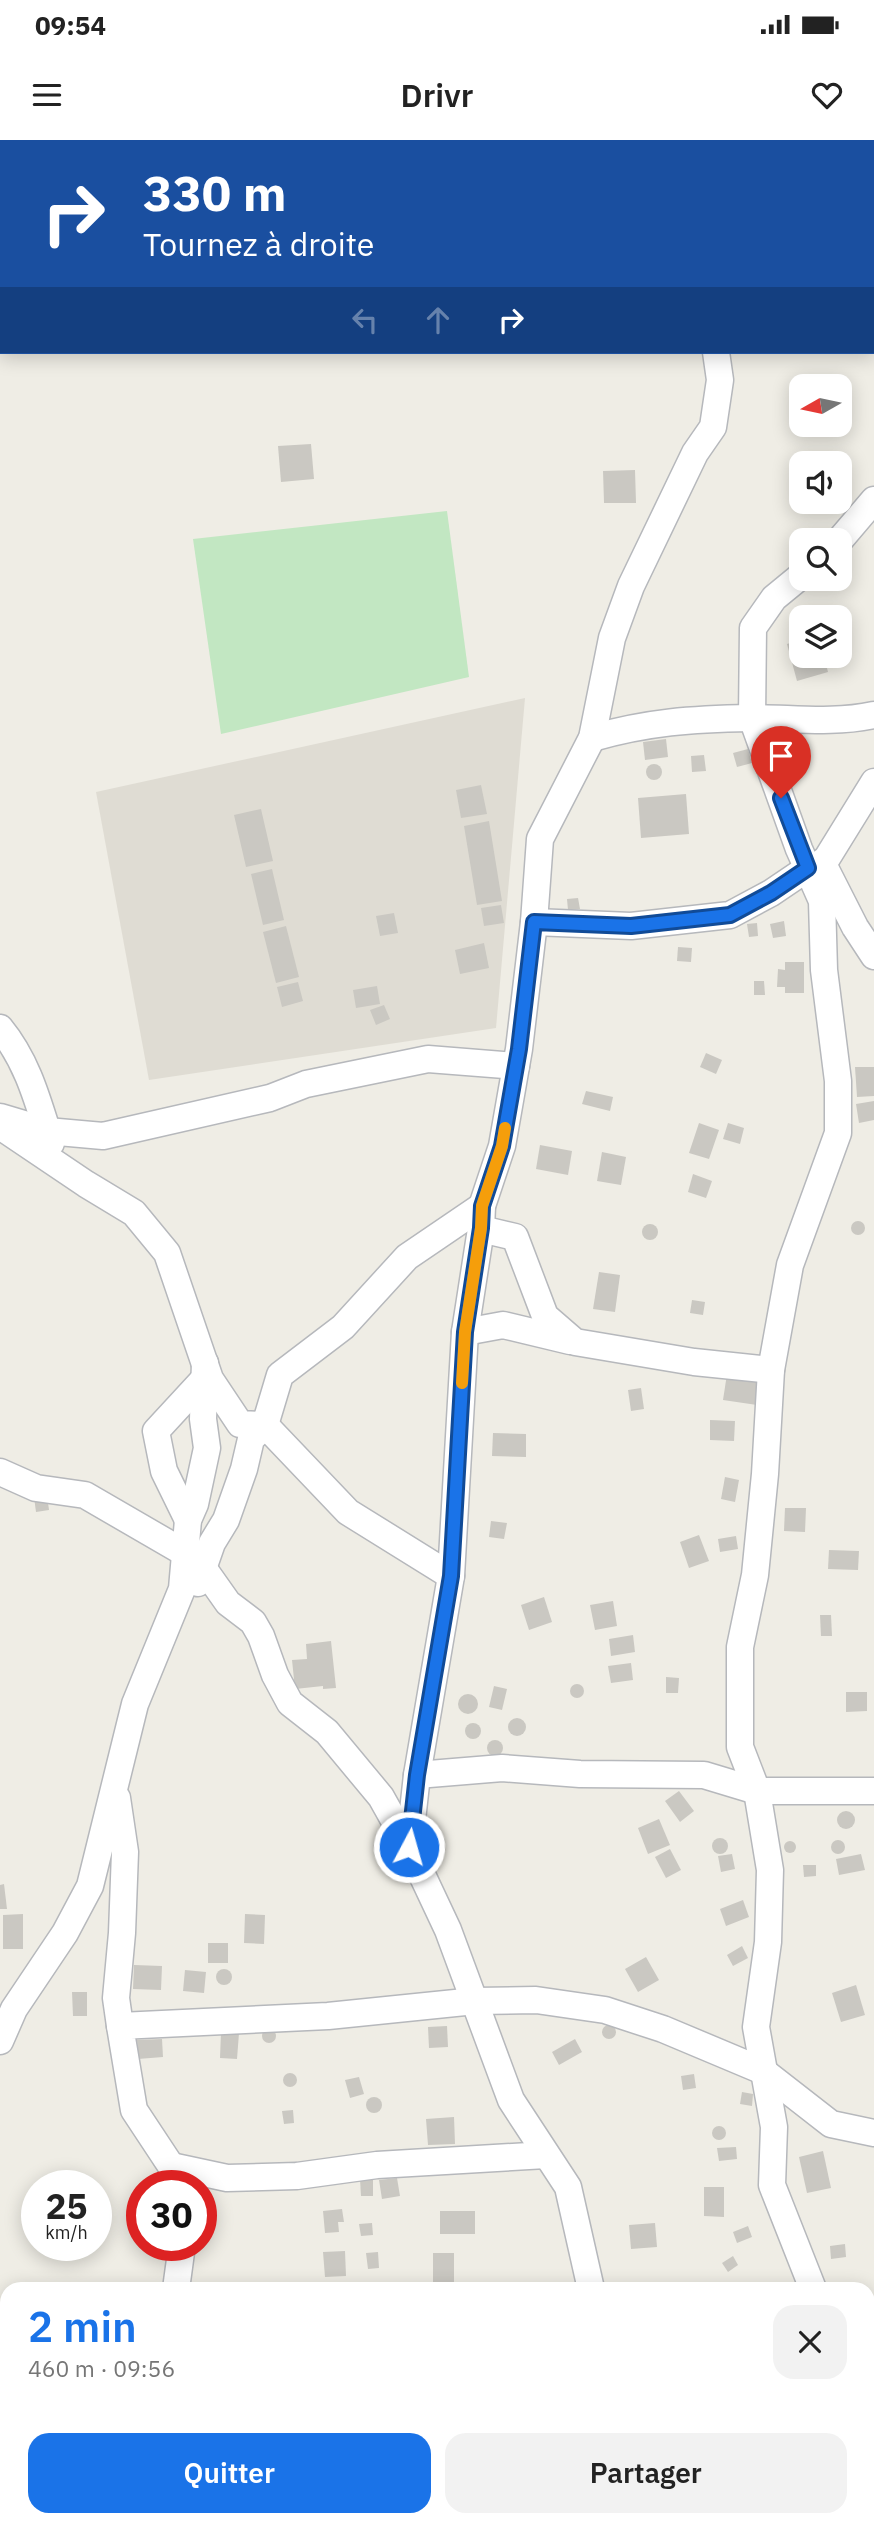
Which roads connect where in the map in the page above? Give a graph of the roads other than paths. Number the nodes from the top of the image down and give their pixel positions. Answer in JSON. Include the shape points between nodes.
{"nodes":[{"id":1,"x":716,"y":354,"type":"edge"},
{"id":2,"x":874,"y":500,"type":"edge"},
{"id":3,"x":850,"y":528,"type":"edge"},
{"id":4,"x":789,"y":586,"type":"edge"},
{"id":5,"x":874,"y":715,"type":"edge"},
{"id":6,"x":751,"y":718,"type":"junction"},
{"id":7,"x":592,"y":738,"type":"junction"},
{"id":8,"x":874,"y":782,"type":"edge"},
{"id":9,"x":810,"y":860,"type":"junction"},
{"id":10,"x":534,"y":922,"type":"junction"},
{"id":11,"x":874,"y":956,"type":"edge"},
{"id":12,"x":0,"y":1028,"type":"edge"},
{"id":13,"x":516,"y":1066,"type":"junction"},
{"id":14,"x":0,"y":1117,"type":"edge"},
{"id":15,"x":0,"y":1126,"type":"edge"},
{"id":16,"x":47,"y":1131,"type":"junction"},
{"id":17,"x":86,"y":1184,"type":"junction"},
{"id":18,"x":481,"y":1217,"type":"junction"},
{"id":19,"x":465,"y":1332,"type":"junction"},
{"id":20,"x":575,"y":1342,"type":"junction"},
{"id":21,"x":771,"y":1370,"type":"junction"},
{"id":22,"x":205,"y":1371,"type":"junction"},
{"id":23,"x":265,"y":1425,"type":"junction"},
{"id":24,"x":0,"y":1472,"type":"edge"},
{"id":25,"x":188,"y":1520,"type":"junction"},
{"id":26,"x":194,"y":1561,"type":"junction"},
{"id":27,"x":451,"y":1576,"type":"junction"},
{"id":28,"x":417,"y":1775,"type":"junction"},
{"id":29,"x":115,"y":1788,"type":"junction"},
{"id":30,"x":757,"y":1791,"type":"junction"},
{"id":31,"x":874,"y":1791,"type":"edge"},
{"id":32,"x":409,"y":1847,"type":"junction"},
{"id":33,"x":475,"y":2001,"type":"junction"},
{"id":34,"x":120,"y":2026,"type":"junction"},
{"id":35,"x":0,"y":2041,"type":"edge"},
{"id":36,"x":763,"y":2071,"type":"junction"},
{"id":37,"x":874,"y":2133,"type":"edge"},
{"id":38,"x":546,"y":2155,"type":"junction"},
{"id":39,"x":171,"y":2170,"type":"edge"},
{"id":40,"x":217,"y":2178,"type":"edge"},
{"id":41,"x":180,"y":2261,"type":"edge"},
{"id":42,"x":177,"y":2282,"type":"edge"},
{"id":43,"x":589,"y":2282,"type":"edge"},
{"id":44,"x":810,"y":2282,"type":"edge"}],
"edges":[{"from":1,"to":7,"type":"street","via":[[720,380],[713,427],[695,453],[631,586],[612,638]]},
{"from":2,"to":3,"type":"street"},
{"from":4,"to":6,"type":"street","via":[[753,628]]},
{"from":5,"to":6,"type":"street","via":[[847,721]]},
{"from":6,"to":7,"type":"street","via":[[672,720]]},
{"from":6,"to":9,"type":"street"},
{"from":7,"to":10,"type":"street","via":[[540,839]]},
{"from":8,"to":9,"type":"street"},
{"from":9,"to":10,"type":"street","via":[[771,893],[730,915],[631,926]]},
{"from":9,"to":11,"type":"street"},
{"from":9,"to":21,"type":"street","via":[[822,901],[824,970],[838,1081],[838,1133],[790,1265]]},
{"from":10,"to":13,"type":"street"},
{"from":12,"to":16,"type":"street","via":[[29,1075]]},
{"from":13,"to":16,"type":"street","via":[[428,1059],[306,1084],[270,1098],[103,1136]]},
{"from":13,"to":18,"type":"street","via":[[502,1146]]},
{"from":14,"to":16,"type":"street"},
{"from":15,"to":17,"type":"street"},
{"from":16,"to":17,"type":"street","via":[[53,1150]]},
{"from":17,"to":22,"type":"street","via":[[134,1213],[167,1254]]},
{"from":18,"to":19,"type":"street"},
{"from":18,"to":20,"type":"street","via":[[514,1237],[545,1316]]},
{"from":18,"to":23,"type":"street","via":[[407,1257],[343,1327],[281,1375]]},
{"from":19,"to":20,"type":"street","via":[[503,1325]]},
{"from":19,"to":27,"type":"street"},
{"from":20,"to":21,"type":"street"},
{"from":21,"to":30,"type":"street","via":[[755,1575],[740,1647],[740,1747]]},
{"from":22,"to":23,"type":"street","via":[[240,1424]]},
{"from":22,"to":25,"type":"street","via":[[207,1448]]},
{"from":22,"to":25,"type":"street","via":[[156,1432],[164,1471]]},
{"from":23,"to":26,"type":"street","via":[[250,1439],[226,1520]]},
{"from":23,"to":27,"type":"street","via":[[348,1512]]},
{"from":24,"to":26,"type":"street","via":[[36,1489],[85,1495]]},
{"from":25,"to":26,"type":"street"},
{"from":26,"to":29,"type":"street","via":[[187,1608],[161,1640],[135,1704]]},
{"from":26,"to":32,"type":"street","via":[[228,1603],[253,1622],[290,1703],[327,1732],[382,1797]]},
{"from":27,"to":28,"type":"street"},
{"from":28,"to":30,"type":"street","via":[[502,1768],[704,1775]]},
{"from":28,"to":32,"type":"street"},
{"from":29,"to":34,"type":"street","via":[[125,1853],[116,1998]]},
{"from":29,"to":35,"type":"street","via":[[90,1886],[65,1933],[14,2008]]},
{"from":30,"to":31,"type":"street"},
{"from":30,"to":36,"type":"street","via":[[770,1870],[768,1942],[756,2026]]},
{"from":32,"to":33,"type":"street"},
{"from":33,"to":34,"type":"street","via":[[328,2016]]},
{"from":33,"to":36,"type":"street","via":[[536,2000],[605,2010]]},
{"from":33,"to":38,"type":"street","via":[[510,2100]]},
{"from":34,"to":39,"type":"street","via":[[134,2110]]},
{"from":36,"to":37,"type":"street","via":[[831,2124]]},
{"from":36,"to":44,"type":"street","via":[[774,2127],[772,2185]]},
{"from":38,"to":40,"type":"street","via":[[377,2165],[297,2176]]},
{"from":38,"to":43,"type":"street","via":[[568,2188]]},
{"from":41,"to":42,"type":"street"}]}
